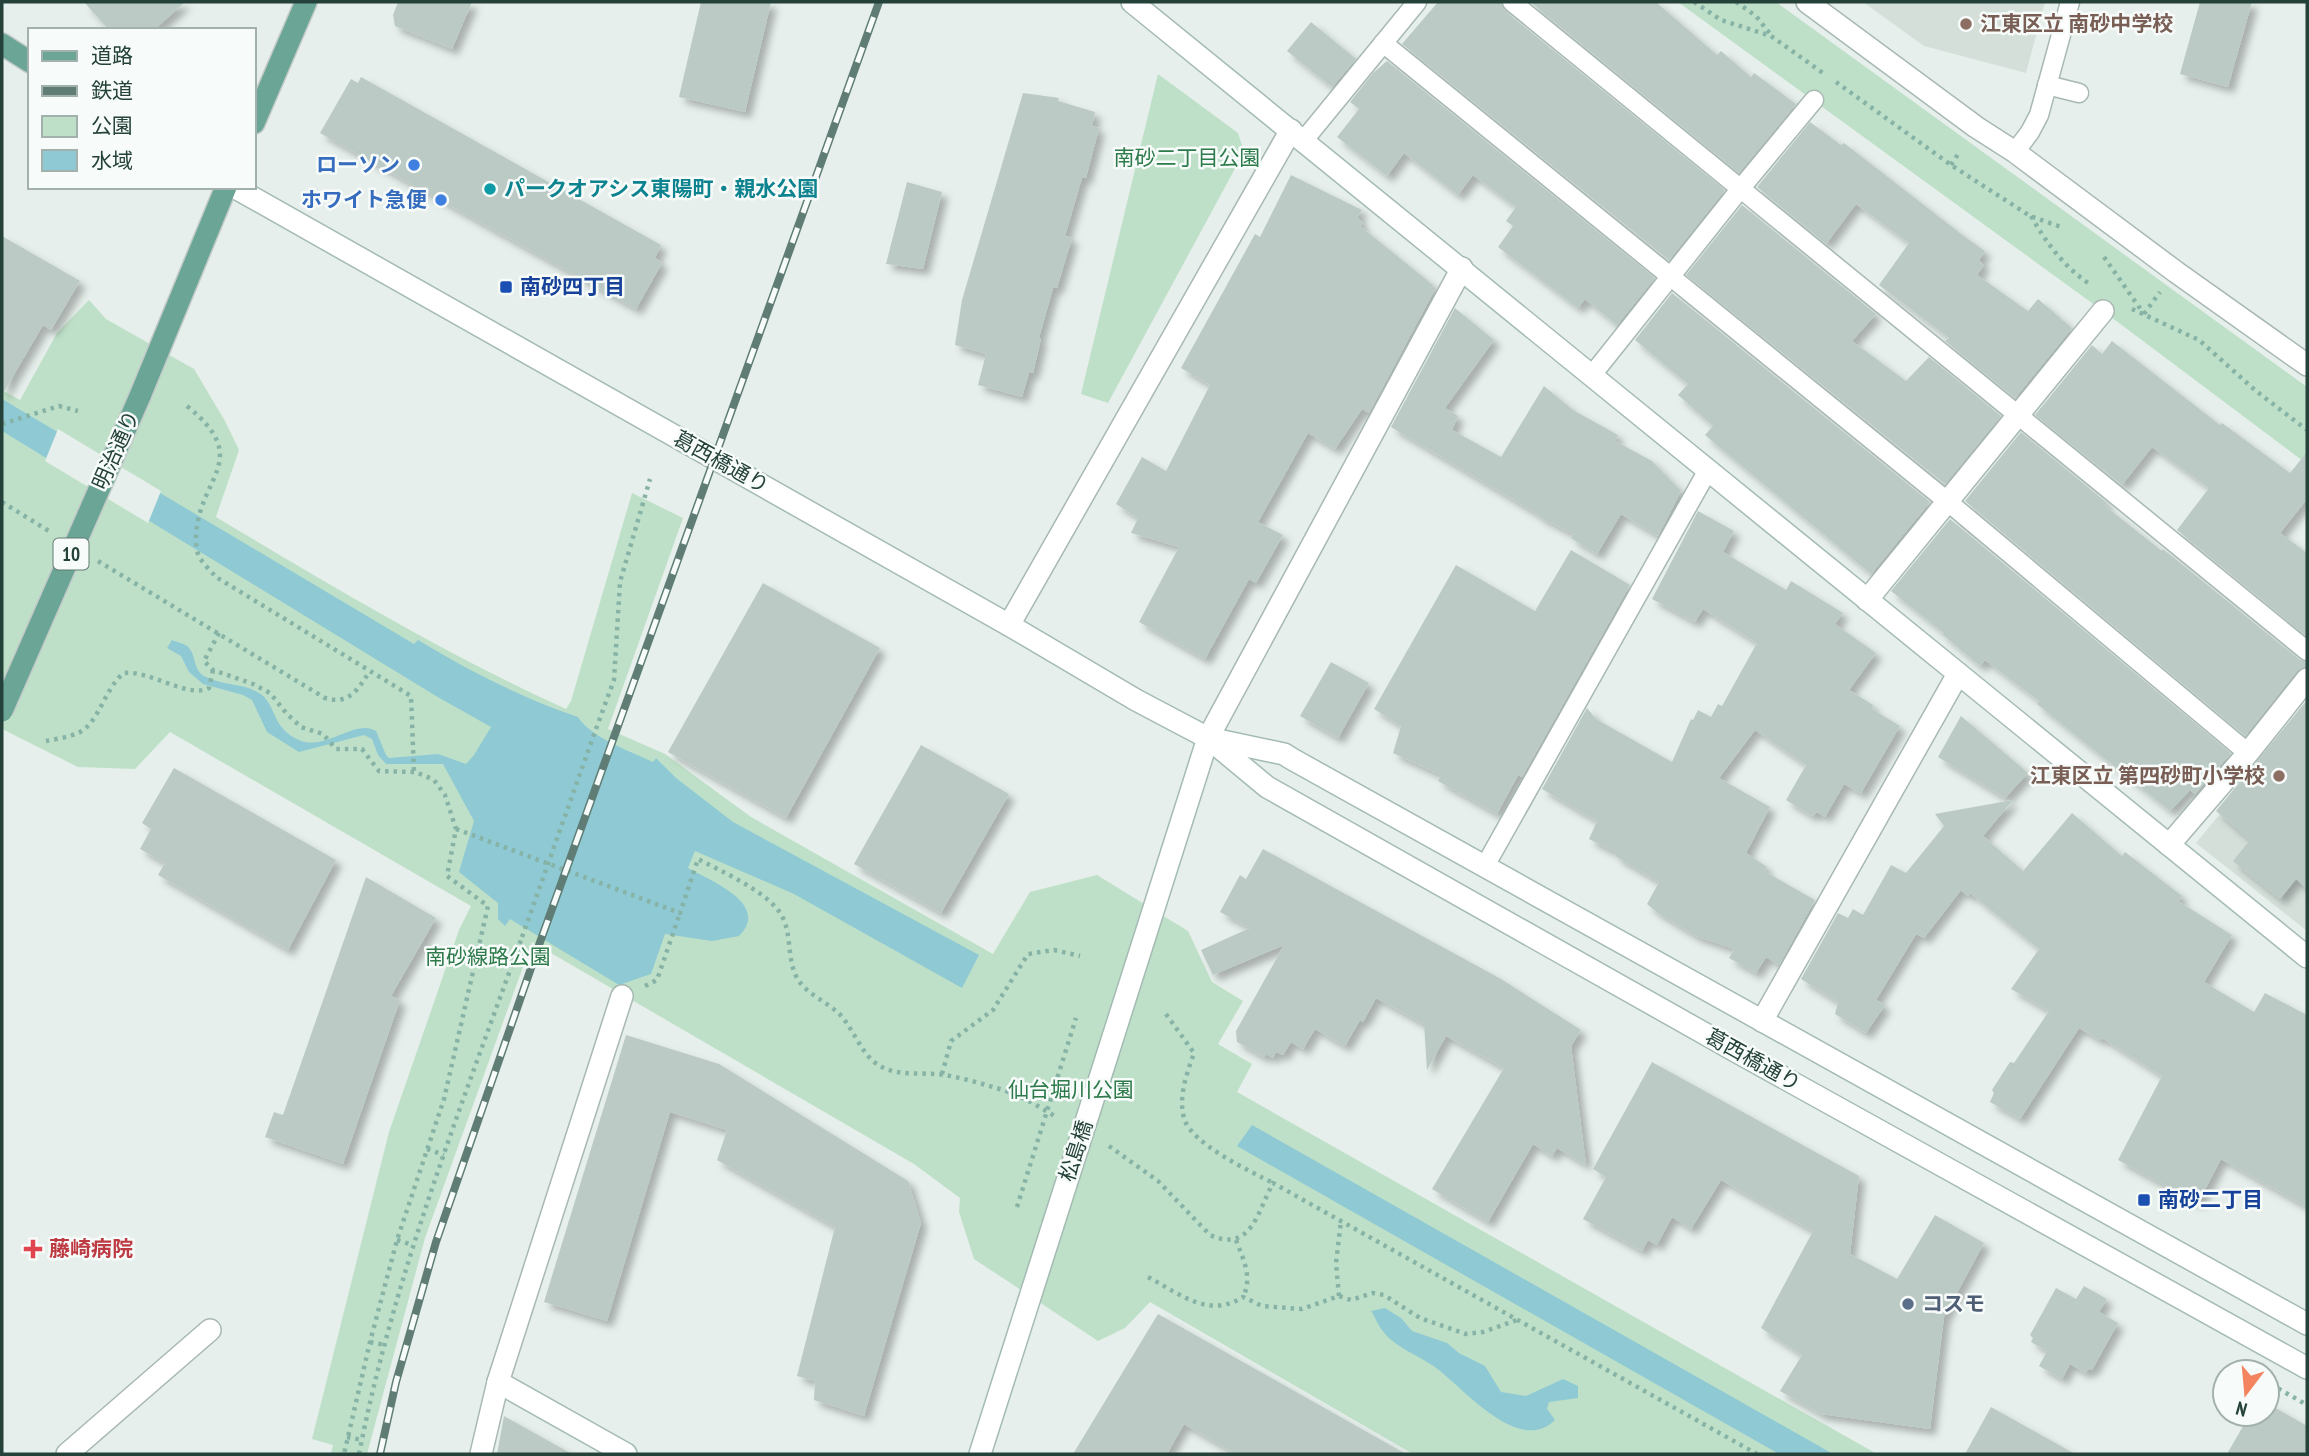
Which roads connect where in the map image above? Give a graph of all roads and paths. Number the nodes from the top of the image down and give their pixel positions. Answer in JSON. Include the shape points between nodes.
{"nodes":[{"id":1,"x":306,"y":2,"type":"edge"},
{"id":2,"x":1132,"y":2,"type":"edge"},
{"id":3,"x":1417,"y":2,"type":"edge"},
{"id":4,"x":1511,"y":2,"type":"edge"},
{"id":5,"x":1693,"y":2,"type":"edge"},
{"id":6,"x":1737,"y":2,"type":"edge"},
{"id":7,"x":1807,"y":2,"type":"edge"},
{"id":8,"x":2070,"y":2,"type":"edge"},
{"id":9,"x":1771,"y":36,"type":"junction"},
{"id":10,"x":1383,"y":43,"type":"junction"},
{"id":11,"x":2,"y":44,"type":"edge"},
{"id":12,"x":28,"y":61,"type":"edge"},
{"id":13,"x":2047,"y":85,"type":"junction"},
{"id":14,"x":2079,"y":93,"type":"dead end"},
{"id":15,"x":1815,"y":100,"type":"dead end"},
{"id":16,"x":256,"y":119,"type":"edge"},
{"id":17,"x":1298,"y":135,"type":"junction"},
{"id":18,"x":2015,"y":152,"type":"junction"},
{"id":19,"x":1741,"y":188,"type":"junction"},
{"id":20,"x":225,"y":189,"type":"edge"},
{"id":21,"x":238,"y":189,"type":"edge"},
{"id":22,"x":2030,"y":216,"type":"junction"},
{"id":23,"x":2068,"y":230,"type":"dead end"},
{"id":24,"x":2103,"y":255,"type":"dead end"},
{"id":25,"x":1462,"y":268,"type":"junction"},
{"id":26,"x":1670,"y":276,"type":"junction"},
{"id":27,"x":2166,"y":284,"type":"dead end"},
{"id":28,"x":2109,"y":303,"type":"junction"},
{"id":29,"x":2144,"y":314,"type":"junction"},
{"id":30,"x":2307,"y":365,"type":"edge"},
{"id":31,"x":1592,"y":374,"type":"junction"},
{"id":32,"x":187,"y":406,"type":"dead end"},
{"id":33,"x":78,"y":411,"type":"dead end"},
{"id":34,"x":2017,"y":414,"type":"junction"},
{"id":35,"x":2,"y":424,"type":"edge"},
{"id":36,"x":2307,"y":430,"type":"edge"},
{"id":37,"x":1709,"y":470,"type":"junction"},
{"id":38,"x":650,"y":479,"type":"dead end"},
{"id":39,"x":1947,"y":501,"type":"junction"},
{"id":40,"x":2,"y":502,"type":"edge"},
{"id":41,"x":59,"y":537,"type":"dead end"},
{"id":42,"x":93,"y":558,"type":"dead end"},
{"id":43,"x":1867,"y":600,"type":"junction"},
{"id":44,"x":1009,"y":625,"type":"junction"},
{"id":45,"x":219,"y":634,"type":"junction"},
{"id":46,"x":2307,"y":651,"type":"edge"},
{"id":47,"x":213,"y":670,"type":"junction"},
{"id":48,"x":370,"y":671,"type":"junction"},
{"id":49,"x":1958,"y":674,"type":"junction"},
{"id":50,"x":2307,"y":679,"type":"edge"},
{"id":51,"x":2,"y":711,"type":"edge"},
{"id":52,"x":1208,"y":738,"type":"junction"},
{"id":53,"x":46,"y":741,"type":"dead end"},
{"id":54,"x":2248,"y":752,"type":"junction"},
{"id":55,"x":414,"y":772,"type":"junction"},
{"id":56,"x":456,"y":829,"type":"junction"},
{"id":57,"x":2169,"y":845,"type":"junction"},
{"id":58,"x":1486,"y":866,"type":"junction"},
{"id":59,"x":680,"y":913,"type":"junction"},
{"id":60,"x":1080,"y":956,"type":"dead end"},
{"id":61,"x":2307,"y":957,"type":"edge"},
{"id":62,"x":622,"y":996,"type":"joint"},
{"id":63,"x":1166,"y":1014,"type":"dead end"},
{"id":64,"x":1076,"y":1018,"type":"dead end"},
{"id":65,"x":1762,"y":1021,"type":"junction"},
{"id":66,"x":942,"y":1074,"type":"junction"},
{"id":67,"x":1060,"y":1119,"type":"dead end"},
{"id":68,"x":1107,"y":1144,"type":"dead end"},
{"id":69,"x":427,"y":1149,"type":"junction"},
{"id":70,"x":444,"y":1155,"type":"junction"},
{"id":71,"x":1273,"y":1183,"type":"junction"},
{"id":72,"x":1017,"y":1207,"type":"dead end"},
{"id":73,"x":1341,"y":1221,"type":"junction"},
{"id":74,"x":397,"y":1240,"type":"junction"},
{"id":75,"x":1236,"y":1240,"type":"junction"},
{"id":76,"x":413,"y":1245,"type":"junction"},
{"id":77,"x":1149,"y":1277,"type":"dead end"},
{"id":78,"x":1339,"y":1296,"type":"junction"},
{"id":79,"x":1243,"y":1297,"type":"junction"},
{"id":80,"x":1518,"y":1320,"type":"junction"},
{"id":81,"x":2307,"y":1324,"type":"edge"},
{"id":82,"x":210,"y":1330,"type":"dead end"},
{"id":83,"x":370,"y":1342,"type":"junction"},
{"id":84,"x":385,"y":1345,"type":"junction"},
{"id":85,"x":2307,"y":1368,"type":"edge"},
{"id":86,"x":498,"y":1382,"type":"junction"},
{"id":87,"x":2281,"y":1392,"type":"edge"},
{"id":88,"x":2307,"y":1405,"type":"edge"},
{"id":89,"x":347,"y":1437,"type":"junction"},
{"id":90,"x":362,"y":1440,"type":"junction"},
{"id":91,"x":67,"y":1454,"type":"edge"},
{"id":92,"x":344,"y":1454,"type":"edge"},
{"id":93,"x":359,"y":1454,"type":"edge"},
{"id":94,"x":481,"y":1454,"type":"edge"},
{"id":95,"x":625,"y":1454,"type":"edge"},
{"id":96,"x":980,"y":1454,"type":"edge"},
{"id":97,"x":1757,"y":1454,"type":"edge"}],
"edges":[{"from":1,"to":16,"type":"main road"},
{"from":2,"to":17,"type":"street"},
{"from":3,"to":10,"type":"lane"},
{"from":4,"to":19,"type":"lane"},
{"from":5,"to":9,"type":"path","via":[[1721,20]]},
{"from":6,"to":9,"type":"path","via":[[1756,16]]},
{"from":7,"to":18,"type":"street"},
{"from":8,"to":13,"type":"lane"},
{"from":9,"to":22,"type":"path"},
{"from":10,"to":17,"type":"lane"},
{"from":10,"to":26,"type":"lane"},
{"from":11,"to":12,"type":"main road"},
{"from":13,"to":14,"type":"lane"},
{"from":13,"to":18,"type":"lane","via":[[2039,115]]},
{"from":15,"to":19,"type":"lane"},
{"from":17,"to":25,"type":"street"},
{"from":17,"to":44,"type":"street"},
{"from":18,"to":30,"type":"street"},
{"from":19,"to":26,"type":"lane"},
{"from":19,"to":34,"type":"lane"},
{"from":20,"to":51,"type":"main road","name":"明治通り","number":"10","bridge":true},
{"from":21,"to":44,"type":"street","name":"葛西橋通り"},
{"from":22,"to":23,"type":"path"},
{"from":22,"to":28,"type":"path","via":[[2070,271]]},
{"from":24,"to":29,"type":"path"},
{"from":25,"to":31,"type":"street"},
{"from":25,"to":52,"type":"street","name":"松島橋"},
{"from":26,"to":31,"type":"lane"},
{"from":26,"to":39,"type":"lane"},
{"from":27,"to":29,"type":"path"},
{"from":28,"to":29,"type":"path"},
{"from":28,"to":34,"type":"street"},
{"from":29,"to":36,"type":"path","via":[[2199,340]]},
{"from":31,"to":37,"type":"street"},
{"from":32,"to":48,"type":"path","via":[[212,430],[221,455],[197,526],[199,555],[216,577]]},
{"from":33,"to":35,"type":"path","via":[[59,406]]},
{"from":34,"to":39,"type":"street"},
{"from":34,"to":46,"type":"lane"},
{"from":37,"to":43,"type":"street"},
{"from":37,"to":58,"type":"lane"},
{"from":38,"to":70,"type":"path","bridge":true,"via":[[620,582],[614,680]]},
{"from":39,"to":43,"type":"street"},
{"from":39,"to":54,"type":"lane"},
{"from":40,"to":41,"type":"path"},
{"from":42,"to":45,"type":"path"},
{"from":43,"to":49,"type":"street"},
{"from":44,"to":52,"type":"street","name":"葛西橋通り"},
{"from":45,"to":47,"type":"path","via":[[204,661]]},
{"from":45,"to":48,"type":"path","via":[[337,701],[355,693]]},
{"from":47,"to":53,"type":"path","via":[[209,688],[195,692],[143,673],[124,673],[85,729]]},
{"from":47,"to":55,"type":"path","via":[[267,691],[301,727],[323,734],[336,749],[362,749],[379,771]]},
{"from":48,"to":55,"type":"path","via":[[411,696]]},
{"from":49,"to":57,"type":"street"},
{"from":49,"to":65,"type":"street"},
{"from":50,"to":54,"type":"street"},
{"from":52,"to":58,"type":"street","name":"葛西橋通り","via":[[1284,754]]},
{"from":52,"to":85,"type":"street","name":"葛西橋通り","via":[[1267,787]]},
{"from":52,"to":96,"type":"street","name":"松島橋","bridge":true},
{"from":54,"to":57,"type":"street"},
{"from":55,"to":56,"type":"path","via":[[434,780],[445,795]]},
{"from":56,"to":59,"type":"path"},
{"from":56,"to":69,"type":"path","via":[[447,876],[488,906],[444,1099]]},
{"from":57,"to":61,"type":"street"},
{"from":58,"to":65,"type":"street","name":"葛西橋通り"},
{"from":59,"to":62,"type":"path","via":[[657,981]]},
{"from":59,"to":66,"type":"path","via":[[698,859],[768,899],[787,929],[796,976],[804,988],[843,1018],[875,1063],[910,1075]]},
{"from":60,"to":66,"type":"path","via":[[1054,950],[1028,954],[993,1010],[951,1041]]},
{"from":62,"to":86,"type":"street"},
{"from":63,"to":71,"type":"path","via":[[1194,1053],[1183,1101],[1190,1129]]},
{"from":64,"to":72,"type":"path","bridge":true},
{"from":65,"to":81,"type":"street","name":"葛西橋通り"},
{"from":66,"to":67,"type":"path","via":[[1014,1093]]},
{"from":68,"to":75,"type":"path","via":[[1158,1181],[1210,1235]]},
{"from":69,"to":70,"type":"path"},
{"from":69,"to":74,"type":"path"},
{"from":70,"to":76,"type":"path"},
{"from":71,"to":73,"type":"path"},
{"from":71,"to":75,"type":"path","via":[[1250,1228]]},
{"from":73,"to":78,"type":"path","via":[[1336,1263]]},
{"from":73,"to":80,"type":"path"},
{"from":74,"to":76,"type":"path"},
{"from":74,"to":83,"type":"path"},
{"from":75,"to":79,"type":"path","via":[[1248,1279]]},
{"from":76,"to":84,"type":"path"},
{"from":77,"to":79,"type":"path","via":[[1199,1304],[1224,1306]]},
{"from":78,"to":79,"type":"path","via":[[1303,1309],[1262,1306]]},
{"from":78,"to":80,"type":"path","via":[[1351,1300],[1373,1293],[1384,1295],[1420,1318],[1466,1334]]},
{"from":80,"to":97,"type":"path"},
{"from":82,"to":91,"type":"street"},
{"from":83,"to":84,"type":"path"},
{"from":83,"to":89,"type":"path"},
{"from":84,"to":90,"type":"path"},
{"from":86,"to":94,"type":"street"},
{"from":86,"to":95,"type":"street"},
{"from":87,"to":88,"type":"path"},
{"from":89,"to":90,"type":"path"},
{"from":89,"to":92,"type":"path"},
{"from":90,"to":93,"type":"path"}]}
